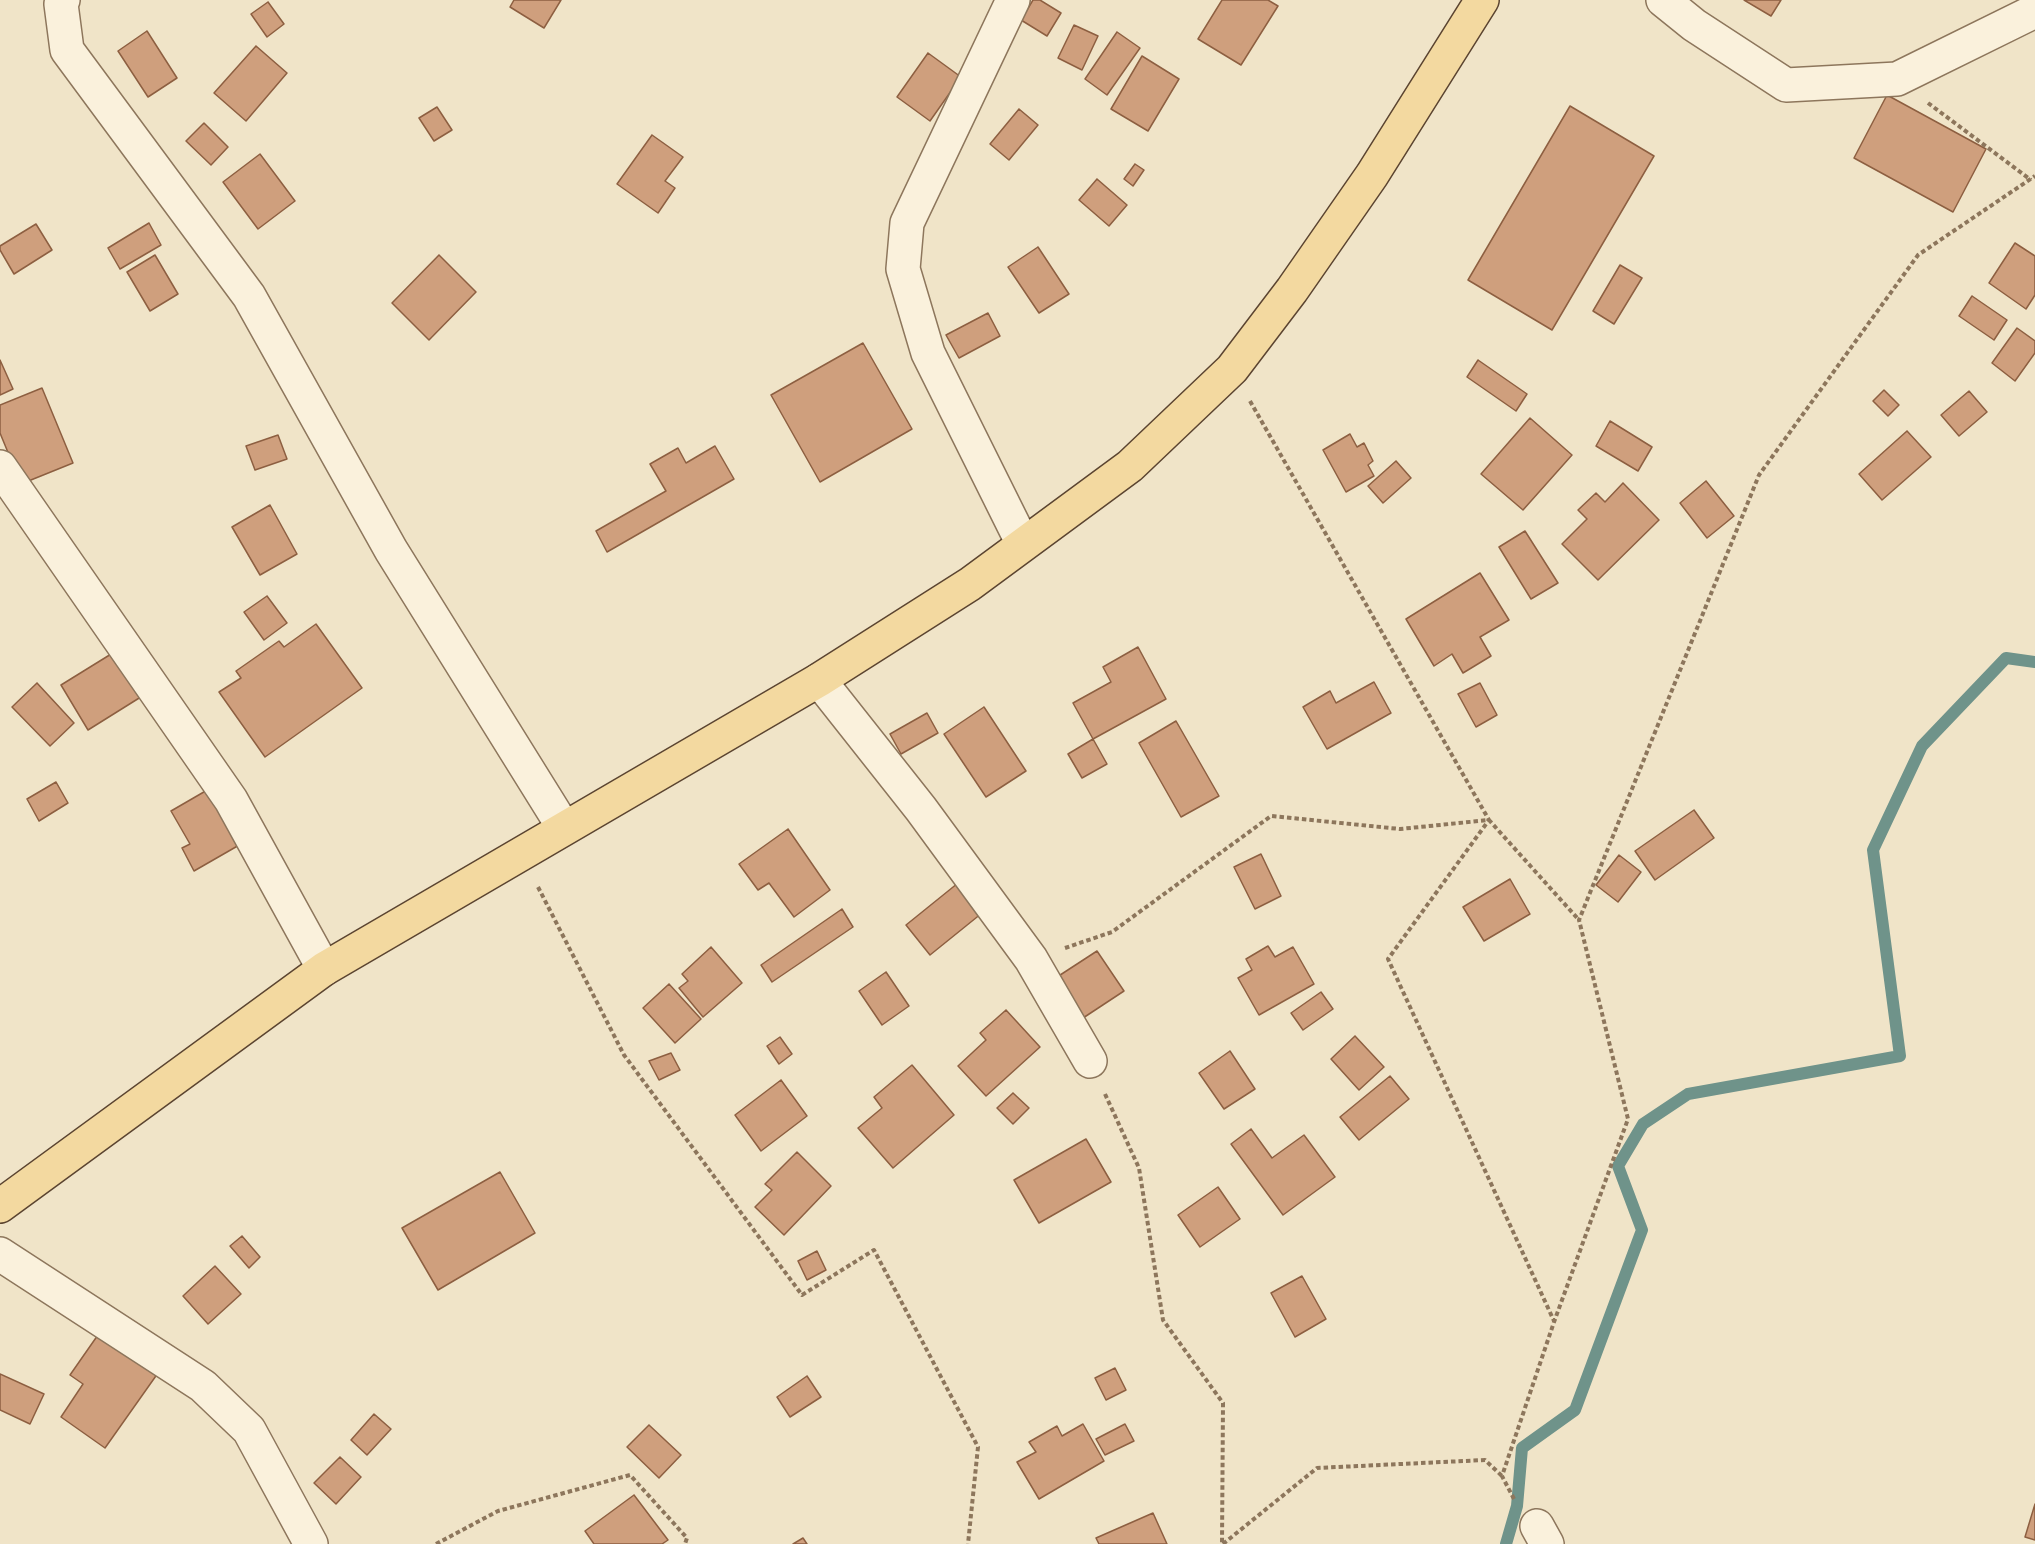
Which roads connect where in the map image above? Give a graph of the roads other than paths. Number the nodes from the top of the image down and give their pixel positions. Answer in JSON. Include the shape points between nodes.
{"nodes":[{"id":1,"x":63,"y":0,"type":"edge"},
{"id":2,"x":1013,"y":0,"type":"edge"},
{"id":3,"x":1482,"y":0,"type":"edge"},
{"id":4,"x":1663,"y":0,"type":"edge"},
{"id":5,"x":2035,"y":11,"type":"edge"},
{"id":6,"x":0,"y":467,"type":"edge"},
{"id":7,"x":1023,"y":544,"type":"junction"},
{"id":8,"x":819,"y":680,"type":"junction"},
{"id":9,"x":564,"y":828,"type":"junction"},
{"id":10,"x":324,"y":969,"type":"junction"},
{"id":11,"x":1090,"y":1061,"type":"road end"},
{"id":12,"x":0,"y":1206,"type":"edge"},
{"id":13,"x":0,"y":1254,"type":"edge"},
{"id":14,"x":311,"y":1544,"type":"edge"}],
"edges":[{"from":1,"to":9,"type":"street","via":[[67,50],[249,296],[391,550]]},
{"from":2,"to":7,"type":"street","via":[[907,223],[903,269],[928,353]]},
{"from":3,"to":7,"type":"main road","via":[[1372,175],[1232,369],[1130,466]]},
{"from":4,"to":5,"type":"street","via":[[1786,85],[1897,79]]},
{"from":6,"to":10,"type":"street","via":[[231,800]]},
{"from":7,"to":8,"type":"main road","via":[[970,584]]},
{"from":8,"to":9,"type":"main road"},
{"from":8,"to":11,"type":"street","via":[[921,809],[1031,959]]},
{"from":9,"to":10,"type":"main road"},
{"from":10,"to":12,"type":"main road"},
{"from":13,"to":14,"type":"street","via":[[203,1386],[249,1430]]}]}
